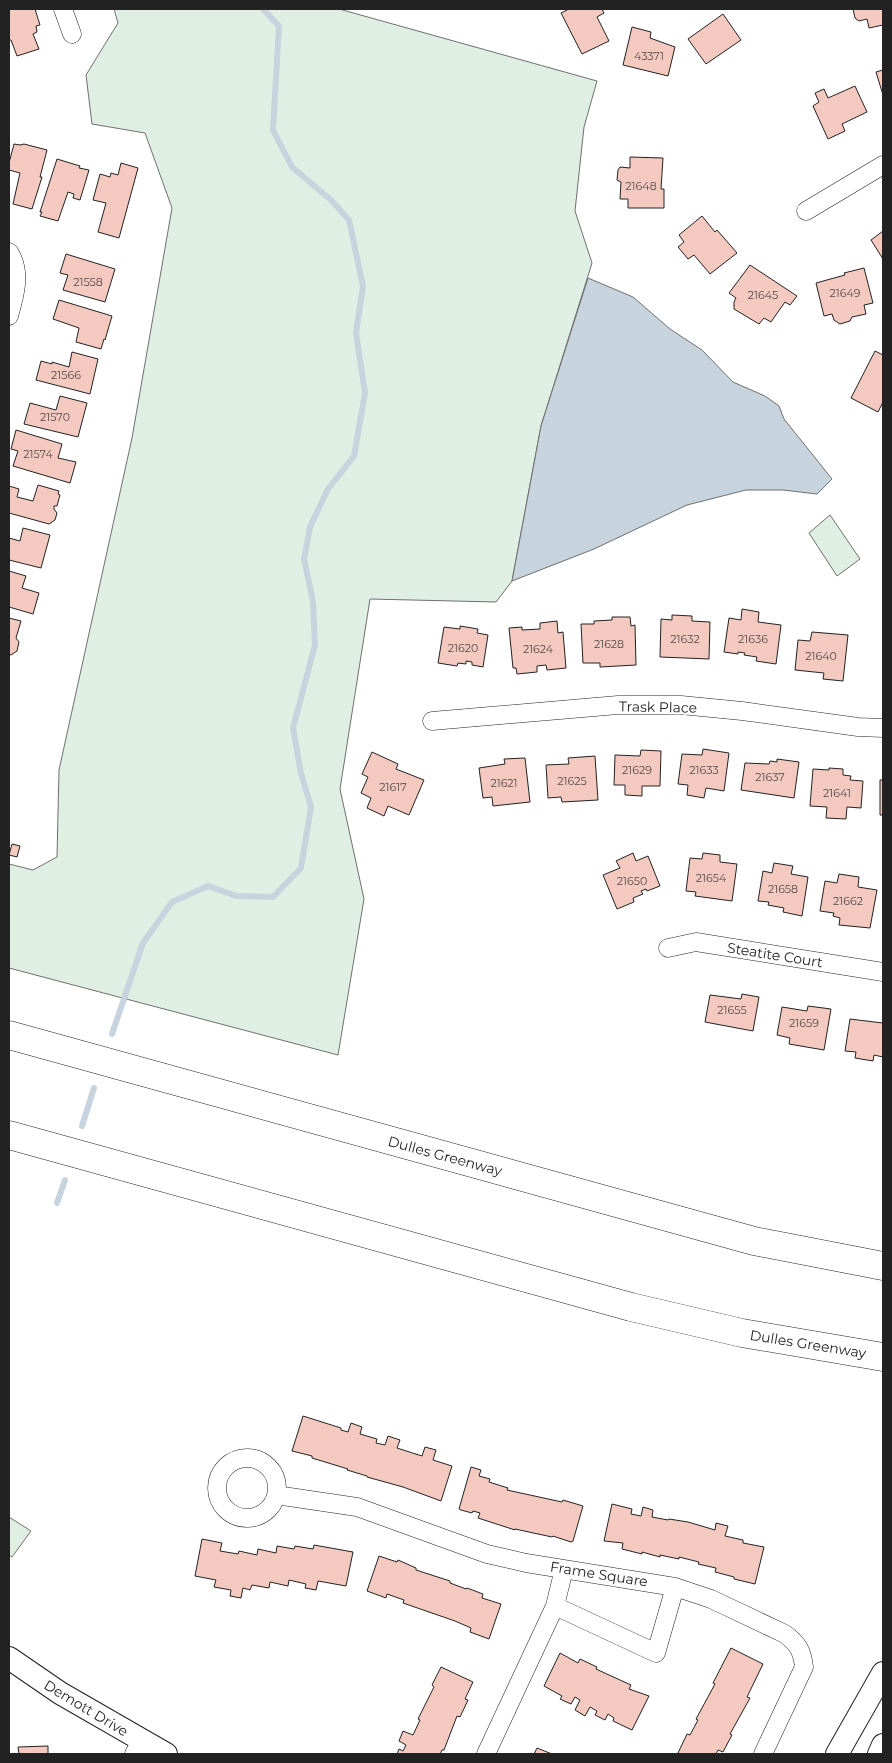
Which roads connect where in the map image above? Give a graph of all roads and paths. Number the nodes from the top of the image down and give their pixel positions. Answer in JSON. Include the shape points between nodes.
{"nodes":[{"id":1,"x":63,"y":9,"type":"edge"},
{"id":2,"x":72,"y":34,"type":"dead end"},
{"id":3,"x":883,"y":165,"type":"edge"},
{"id":4,"x":806,"y":211,"type":"dead end"},
{"id":5,"x":9,"y":252,"type":"edge"},
{"id":6,"x":9,"y":316,"type":"edge"},
{"id":7,"x":432,"y":721,"type":"dead end"},
{"id":8,"x":883,"y":728,"type":"edge"},
{"id":9,"x":668,"y":948,"type":"dead end"},
{"id":10,"x":883,"y":972,"type":"edge"},
{"id":11,"x":9,"y":1035,"type":"edge"},
{"id":12,"x":9,"y":1135,"type":"edge"},
{"id":13,"x":883,"y":1266,"type":"edge"},
{"id":14,"x":883,"y":1357,"type":"edge"},
{"id":15,"x":276,"y":1495,"type":"dead end"},
{"id":16,"x":564,"y":1569,"type":"junction"},
{"id":17,"x":675,"y":1587,"type":"junction"},
{"id":18,"x":555,"y":1606,"type":"junction"},
{"id":19,"x":9,"y":1658,"type":"edge"},
{"id":20,"x":883,"y":1673,"type":"edge"},
{"id":21,"x":883,"y":1744,"type":"edge"},
{"id":22,"x":138,"y":1748,"type":"edge"},
{"id":23,"x":166,"y":1754,"type":"edge"},
{"id":24,"x":486,"y":1754,"type":"edge"},
{"id":25,"x":763,"y":1754,"type":"edge"},
{"id":26,"x":837,"y":1754,"type":"edge"},
{"id":27,"x":879,"y":1754,"type":"edge"}],
"edges":[{"from":1,"to":2,"type":"street"},
{"from":3,"to":4,"type":"street"},
{"from":5,"to":6,"type":"street","via":[[17,280]]},
{"from":7,"to":8,"type":"street","name":"Trask Place","via":[[618,705],[681,705]]},
{"from":9,"to":10,"type":"street","name":"Steatite Court","via":[[696,942]]},
{"from":11,"to":13,"type":"highway","name":"Dulles Greenway","via":[[754,1241]]},
{"from":12,"to":14,"type":"highway","name":"Dulles Greenway","via":[[631,1307],[742,1333]]},
{"from":15,"to":16,"type":"street","name":"Frame Square","via":[[357,1507],[487,1554]]},
{"from":16,"to":17,"type":"street","name":"Frame Square"},
{"from":16,"to":18,"type":"street"},
{"from":17,"to":18,"type":"street","via":[[656,1653]]},
{"from":17,"to":25,"type":"street","name":"Frame Square","via":[[711,1599],[796,1642],[804,1667]]},
{"from":18,"to":24,"type":"street"},
{"from":19,"to":22,"type":"street","name":"Demott Drive"},
{"from":20,"to":26,"type":"street"},
{"from":21,"to":27,"type":"street"},
{"from":22,"to":23,"type":"street","name":"Demott Drive"}]}
